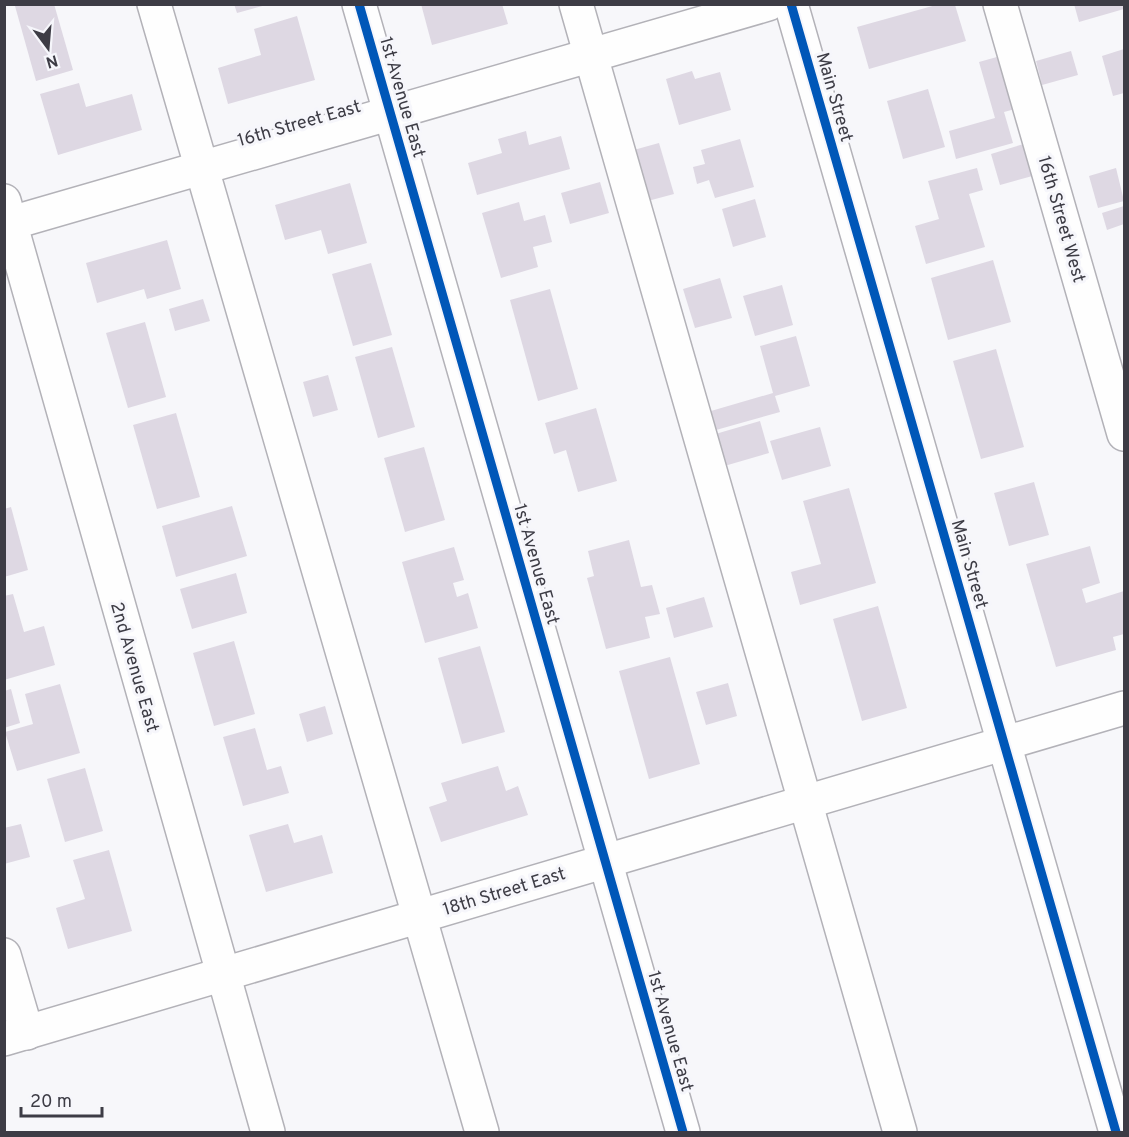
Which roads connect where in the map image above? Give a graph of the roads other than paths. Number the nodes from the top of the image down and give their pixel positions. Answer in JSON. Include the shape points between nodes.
{"nodes":[{"id":1,"x":154,"y":4,"type":"edge"},
{"id":2,"x":359,"y":4,"type":"edge"},
{"id":3,"x":576,"y":4,"type":"edge"},
{"id":4,"x":768,"y":4,"type":"edge"},
{"id":5,"x":791,"y":4,"type":"edge"},
{"id":6,"x":1000,"y":4,"type":"edge"},
{"id":7,"x":590,"y":56,"type":"junction"},
{"id":8,"x":391,"y":114,"type":"junction"},
{"id":9,"x":202,"y":168,"type":"junction"},
{"id":10,"x":8,"y":212,"type":"edge"},
{"id":11,"x":1125,"y":434,"type":"edge"},
{"id":12,"x":1125,"y":708,"type":"edge"},
{"id":13,"x":1005,"y":743,"type":"junction"},
{"id":14,"x":805,"y":802,"type":"junction"},
{"id":15,"x":605,"y":861,"type":"junction"},
{"id":16,"x":421,"y":916,"type":"junction"},
{"id":17,"x":4,"y":955,"type":"edge"},
{"id":18,"x":223,"y":975,"type":"junction"},
{"id":19,"x":16,"y":1036,"type":"edge"},
{"id":20,"x":268,"y":1132,"type":"edge"},
{"id":21,"x":482,"y":1132,"type":"edge"},
{"id":22,"x":683,"y":1132,"type":"edge"},
{"id":23,"x":900,"y":1132,"type":"edge"},
{"id":24,"x":1116,"y":1132,"type":"edge"}],
"edges":[{"from":1,"to":9,"type":"street"},
{"from":2,"to":8,"type":"street","name":"1st Avenue East"},
{"from":3,"to":7,"type":"street"},
{"from":4,"to":7,"type":"street","name":"16th Street East"},
{"from":5,"to":13,"type":"street","name":"Main Street"},
{"from":6,"to":11,"type":"street","name":"16th Street West"},
{"from":7,"to":8,"type":"street","name":"16th Street East"},
{"from":7,"to":14,"type":"street"},
{"from":8,"to":9,"type":"street","name":"16th Street East"},
{"from":8,"to":15,"type":"street","name":"1st Avenue East"},
{"from":9,"to":10,"type":"street","name":"16th Street East"},
{"from":9,"to":16,"type":"street"},
{"from":10,"to":18,"type":"street","name":"2nd Avenue East"},
{"from":12,"to":13,"type":"street","name":"18th Street East"},
{"from":13,"to":14,"type":"street","name":"18th Street East"},
{"from":13,"to":24,"type":"street","name":"Main Street"},
{"from":14,"to":15,"type":"street","name":"18th Street East"},
{"from":14,"to":23,"type":"street"},
{"from":15,"to":16,"type":"street","name":"18th Street East"},
{"from":15,"to":22,"type":"street","name":"1st Avenue East"},
{"from":16,"to":18,"type":"street","name":"18th Street East"},
{"from":16,"to":21,"type":"street"},
{"from":17,"to":19,"type":"street"},
{"from":18,"to":19,"type":"street","name":"18th Street East"},
{"from":18,"to":20,"type":"street","name":"2nd Avenue East"}]}
